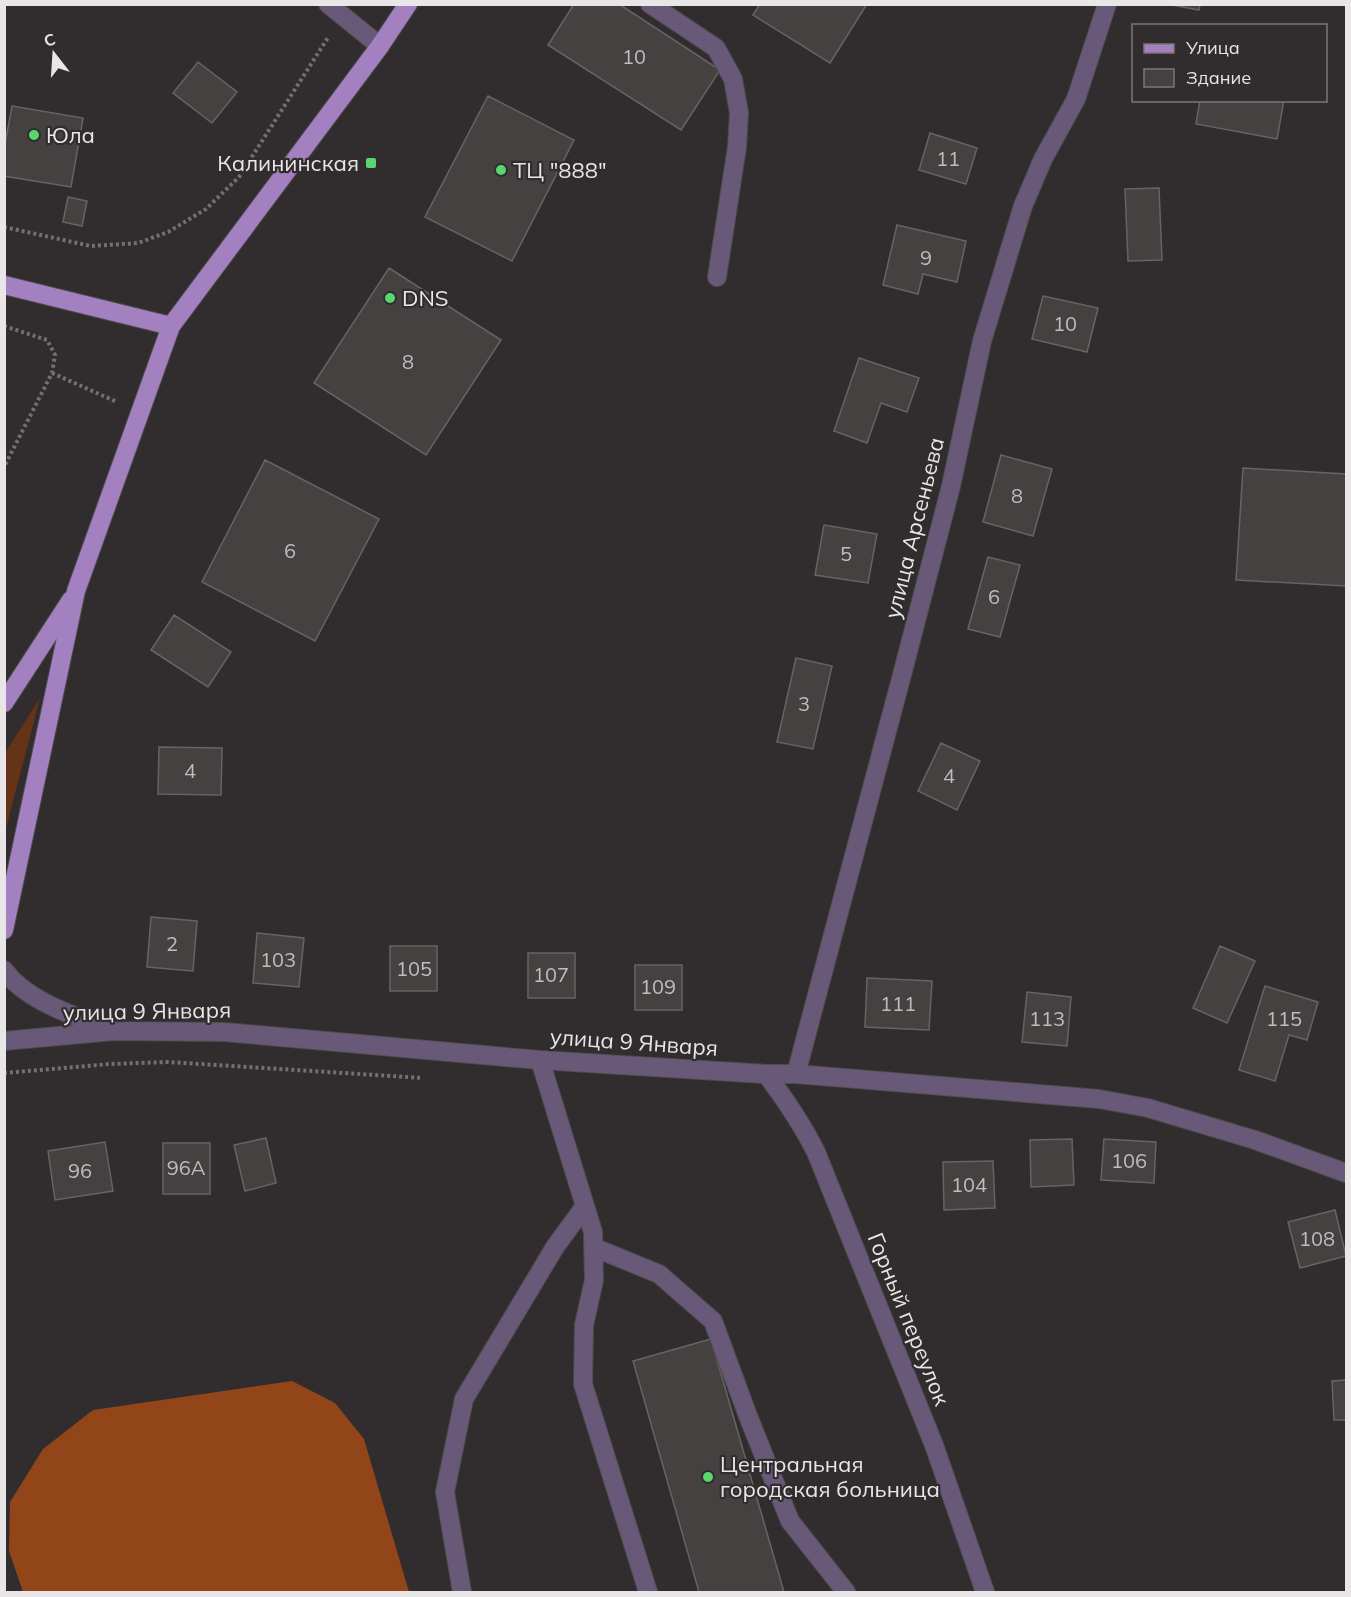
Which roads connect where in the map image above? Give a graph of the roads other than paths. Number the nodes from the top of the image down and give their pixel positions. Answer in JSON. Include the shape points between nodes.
{"nodes":[{"id":1,"x":328,"y":4,"type":"edge"},
{"id":2,"x":408,"y":4,"type":"edge"},
{"id":3,"x":650,"y":4,"type":"edge"},
{"id":4,"x":1107,"y":4,"type":"edge"},
{"id":5,"x":380,"y":46,"type":"junction"},
{"id":6,"x":717,"y":277,"type":"dead end"},
{"id":7,"x":4,"y":285,"type":"edge"},
{"id":8,"x":171,"y":326,"type":"junction"},
{"id":9,"x":76,"y":591,"type":"junction"},
{"id":10,"x":4,"y":703,"type":"edge"},
{"id":11,"x":4,"y":930,"type":"edge"},
{"id":12,"x":4,"y":970,"type":"edge"},
{"id":13,"x":113,"y":1031,"type":"junction"},
{"id":14,"x":4,"y":1041,"type":"edge"},
{"id":15,"x":540,"y":1060,"type":"junction"},
{"id":16,"x":766,"y":1074,"type":"junction"},
{"id":17,"x":796,"y":1074,"type":"junction"},
{"id":18,"x":1347,"y":1173,"type":"edge"},
{"id":19,"x":585,"y":1206,"type":"junction"},
{"id":20,"x":593,"y":1247,"type":"junction"},
{"id":21,"x":462,"y":1593,"type":"edge"},
{"id":22,"x":648,"y":1593,"type":"edge"},
{"id":23,"x":846,"y":1593,"type":"edge"},
{"id":24,"x":986,"y":1593,"type":"edge"}],
"edges":[{"from":1,"to":5,"type":"street"},
{"from":2,"to":5,"type":"main road"},
{"from":3,"to":6,"type":"street","via":[[716,48],[732,80],[739,113],[738,136]]},
{"from":4,"to":17,"type":"street","name":"улица Арсеньева","via":[[1076,99],[1023,206],[982,341],[948,497]]},
{"from":5,"to":8,"type":"main road"},
{"from":7,"to":8,"type":"main road"},
{"from":8,"to":9,"type":"main road"},
{"from":9,"to":10,"type":"main road"},
{"from":9,"to":11,"type":"main road"},
{"from":12,"to":13,"type":"street","via":[[41,1000]]},
{"from":13,"to":14,"type":"street","name":"улица 9 Января"},
{"from":13,"to":15,"type":"street","name":"улица 9 Января","via":[[224,1032]]},
{"from":15,"to":16,"type":"street","name":"улица 9 Января"},
{"from":15,"to":19,"type":"street"},
{"from":16,"to":17,"type":"street","name":"улица 9 Января"},
{"from":16,"to":24,"type":"street","name":"Горный переулок","via":[[816,1152],[934,1445]]},
{"from":17,"to":18,"type":"street","name":"улица 9 Января","via":[[1099,1099],[1148,1108]]},
{"from":19,"to":20,"type":"street"},
{"from":19,"to":21,"type":"street","via":[[555,1247],[464,1399],[445,1492]]},
{"from":20,"to":22,"type":"street","via":[[594,1280],[584,1325],[583,1384]]},
{"from":20,"to":23,"type":"street","via":[[659,1274],[713,1321],[790,1521]]}]}
